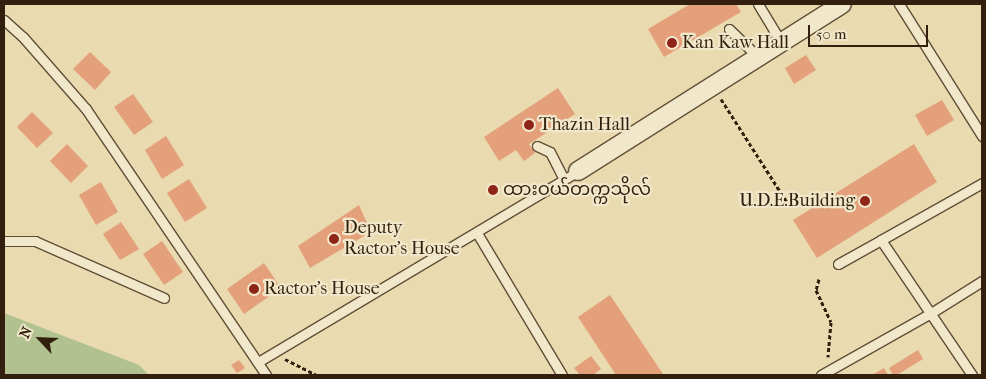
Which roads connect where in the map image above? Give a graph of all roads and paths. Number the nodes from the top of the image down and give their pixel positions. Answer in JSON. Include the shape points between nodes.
{"nodes":[{"id":1,"x":758,"y":4,"type":"edge"},
{"id":2,"x":842,"y":4,"type":"edge"},
{"id":3,"x":899,"y":4,"type":"edge"},
{"id":4,"x":4,"y":20,"type":"edge"},
{"id":5,"x":729,"y":29,"type":"dead end"},
{"id":6,"x":781,"y":42,"type":"junction"},
{"id":7,"x":758,"y":57,"type":"junction"},
{"id":8,"x":712,"y":86,"type":"junction"},
{"id":9,"x":982,"y":136,"type":"edge"},
{"id":10,"x":537,"y":146,"type":"dead end"},
{"id":11,"x":571,"y":175,"type":"junction"},
{"id":12,"x":982,"y":183,"type":"edge"},
{"id":13,"x":790,"y":207,"type":"dead end"},
{"id":14,"x":477,"y":232,"type":"junction"},
{"id":15,"x":881,"y":240,"type":"junction"},
{"id":16,"x":4,"y":241,"type":"edge"},
{"id":17,"x":838,"y":264,"type":"dead end"},
{"id":18,"x":819,"y":278,"type":"dead end"},
{"id":19,"x":982,"y":281,"type":"edge"},
{"id":20,"x":164,"y":298,"type":"dead end"},
{"id":21,"x":931,"y":313,"type":"junction"},
{"id":22,"x":274,"y":353,"type":"junction"},
{"id":23,"x":258,"y":362,"type":"junction"},
{"id":24,"x":824,"y":373,"type":"edge"},
{"id":25,"x":266,"y":375,"type":"edge"},
{"id":26,"x":316,"y":375,"type":"edge"},
{"id":27,"x":562,"y":375,"type":"edge"},
{"id":28,"x":972,"y":375,"type":"edge"}],
"edges":[{"from":1,"to":6,"type":"lane"},
{"from":2,"to":6,"type":"street"},
{"from":3,"to":9,"type":"lane"},
{"from":4,"to":23,"type":"lane","via":[[86,109]]},
{"from":5,"to":7,"type":"lane"},
{"from":6,"to":7,"type":"street"},
{"from":7,"to":8,"type":"street"},
{"from":8,"to":11,"type":"street"},
{"from":8,"to":13,"type":"path"},
{"from":10,"to":11,"type":"lane","via":[[550,152]]},
{"from":11,"to":14,"type":"lane"},
{"from":12,"to":15,"type":"lane"},
{"from":14,"to":22,"type":"lane"},
{"from":14,"to":27,"type":"lane"},
{"from":15,"to":17,"type":"lane"},
{"from":15,"to":21,"type":"lane"},
{"from":16,"to":20,"type":"lane","via":[[35,241]]},
{"from":18,"to":24,"type":"path","via":[[816,290],[831,322]]},
{"from":19,"to":21,"type":"lane"},
{"from":21,"to":24,"type":"lane"},
{"from":21,"to":28,"type":"lane"},
{"from":22,"to":23,"type":"lane"},
{"from":22,"to":26,"type":"path"},
{"from":23,"to":25,"type":"lane"}]}
